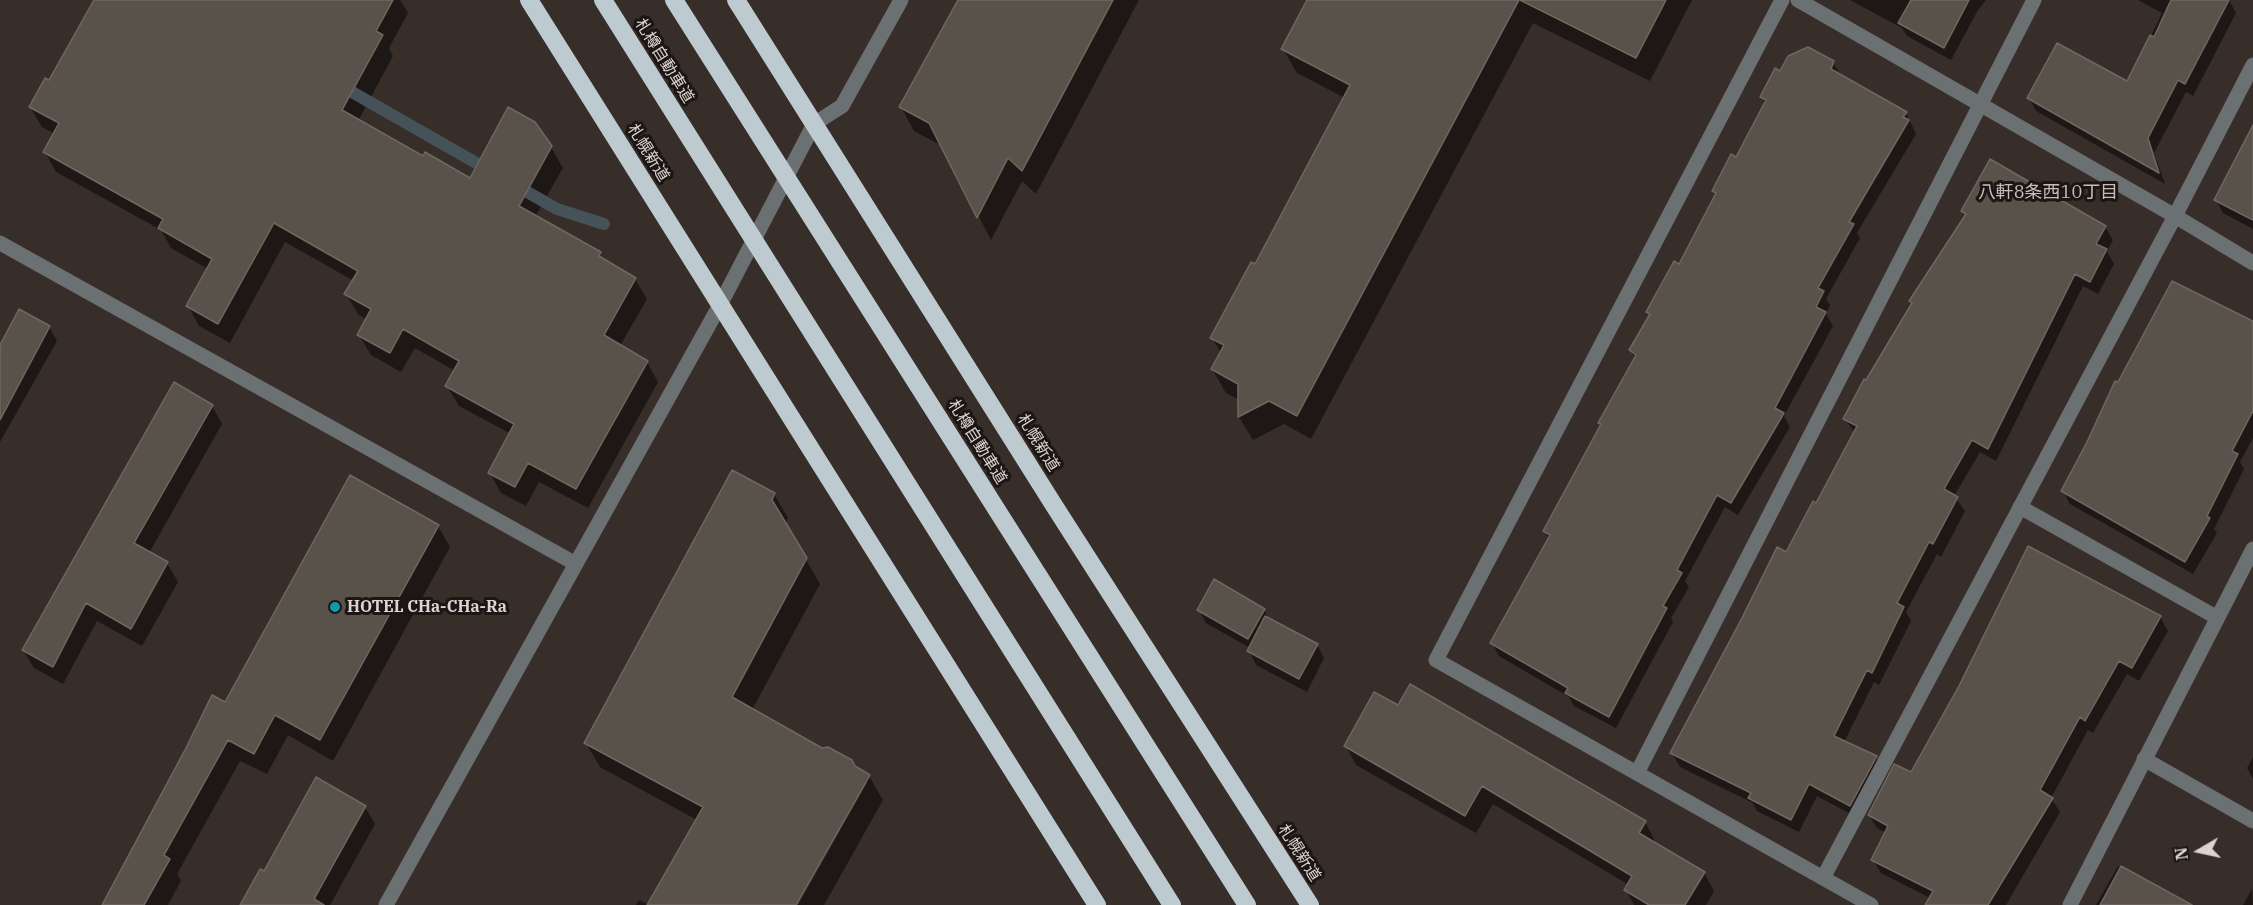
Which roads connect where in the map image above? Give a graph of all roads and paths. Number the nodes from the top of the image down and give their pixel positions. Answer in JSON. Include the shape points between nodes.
{"nodes":[{"id":1,"x":529,"y":0,"type":"edge"},
{"id":2,"x":603,"y":0,"type":"edge"},
{"id":3,"x":674,"y":0,"type":"edge"},
{"id":4,"x":736,"y":0,"type":"edge"},
{"id":5,"x":901,"y":0,"type":"edge"},
{"id":6,"x":1782,"y":0,"type":"edge"},
{"id":7,"x":1798,"y":0,"type":"edge"},
{"id":8,"x":2034,"y":0,"type":"edge"},
{"id":9,"x":2253,"y":65,"type":"edge"},
{"id":10,"x":1981,"y":104,"type":"junction"},
{"id":11,"x":814,"y":124,"type":"junction"},
{"id":12,"x":2175,"y":216,"type":"junction"},
{"id":13,"x":0,"y":243,"type":"edge"},
{"id":14,"x":2253,"y":263,"type":"edge"},
{"id":15,"x":720,"y":305,"type":"junction"},
{"id":16,"x":2020,"y":507,"type":"junction"},
{"id":17,"x":2253,"y":549,"type":"edge"},
{"id":18,"x":576,"y":564,"type":"junction"},
{"id":19,"x":2216,"y":617,"type":"junction"},
{"id":20,"x":2144,"y":759,"type":"junction"},
{"id":21,"x":1637,"y":774,"type":"junction"},
{"id":22,"x":2253,"y":821,"type":"edge"},
{"id":23,"x":1823,"y":878,"type":"junction"},
{"id":24,"x":386,"y":905,"type":"edge"},
{"id":25,"x":1097,"y":905,"type":"edge"},
{"id":26,"x":1172,"y":905,"type":"edge"},
{"id":27,"x":1247,"y":905,"type":"edge"},
{"id":28,"x":1310,"y":905,"type":"edge"},
{"id":29,"x":1871,"y":905,"type":"edge"},
{"id":30,"x":2070,"y":905,"type":"edge"}],
"edges":[{"from":1,"to":15,"type":"highway","name":"札幌新道"},
{"from":2,"to":26,"type":"highway","name":"札樽自動車道","bridge":true},
{"from":3,"to":27,"type":"highway","name":"札樽自動車道","bridge":true},
{"from":4,"to":11,"type":"highway","name":"札幌新道"},
{"from":5,"to":11,"type":"street","via":[[842,106]]},
{"from":6,"to":21,"type":"street","via":[[1436,660]]},
{"from":7,"to":10,"type":"street"},
{"from":8,"to":10,"type":"street"},
{"from":9,"to":12,"type":"street"},
{"from":10,"to":12,"type":"street"},
{"from":10,"to":21,"type":"street"},
{"from":11,"to":15,"type":"street"},
{"from":11,"to":28,"type":"highway","name":"札幌新道"},
{"from":12,"to":14,"type":"street"},
{"from":12,"to":16,"type":"street"},
{"from":13,"to":18,"type":"street"},
{"from":15,"to":18,"type":"street"},
{"from":15,"to":25,"type":"highway","name":"札幌新道"},
{"from":16,"to":19,"type":"street"},
{"from":16,"to":23,"type":"street"},
{"from":17,"to":19,"type":"street"},
{"from":18,"to":24,"type":"street"},
{"from":19,"to":20,"type":"street"},
{"from":20,"to":22,"type":"street"},
{"from":20,"to":30,"type":"street"},
{"from":21,"to":23,"type":"street"},
{"from":23,"to":29,"type":"street"}]}
